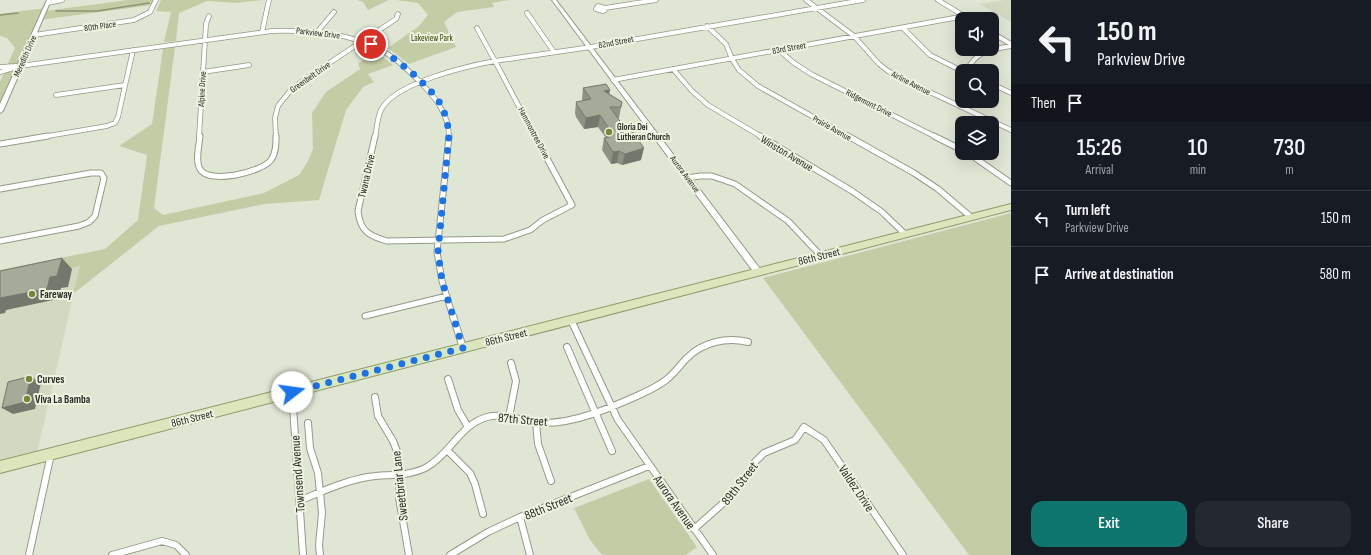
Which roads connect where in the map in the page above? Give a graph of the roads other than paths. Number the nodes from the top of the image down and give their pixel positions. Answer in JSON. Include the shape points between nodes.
{"nodes":[{"id":1,"x":62,"y":0,"type":"edge"},
{"id":2,"x":156,"y":0,"type":"edge"},
{"id":3,"x":269,"y":0,"type":"edge"},
{"id":4,"x":554,"y":0,"type":"edge"},
{"id":5,"x":656,"y":0,"type":"edge"},
{"id":6,"x":806,"y":0,"type":"edge"},
{"id":7,"x":863,"y":0,"type":"edge"},
{"id":8,"x":938,"y":0,"type":"edge"},
{"id":9,"x":48,"y":1,"type":"edge"},
{"id":10,"x":605,"y":8,"type":"dead end"},
{"id":11,"x":816,"y":8,"type":"junction"},
{"id":12,"x":334,"y":12,"type":"dead end"},
{"id":13,"x":528,"y":12,"type":"dead end"},
{"id":14,"x":958,"y":12,"type":"edge"},
{"id":15,"x":398,"y":14,"type":"dead end"},
{"id":16,"x":209,"y":16,"type":"dead end"},
{"id":17,"x":955,"y":18,"type":"edge"},
{"id":18,"x":707,"y":26,"type":"junction"},
{"id":19,"x":477,"y":28,"type":"dead end"},
{"id":20,"x":903,"y":28,"type":"junction"},
{"id":21,"x":318,"y":31,"type":"junction"},
{"id":22,"x":262,"y":32,"type":"junction"},
{"id":23,"x":34,"y":35,"type":"junction"},
{"id":24,"x":854,"y":36,"type":"junction"},
{"id":25,"x":999,"y":37,"type":"edge"},
{"id":26,"x":205,"y":40,"type":"junction"},
{"id":27,"x":363,"y":42,"type":"junction"},
{"id":28,"x":1011,"y":45,"type":"edge"},
{"id":29,"x":589,"y":47,"type":"junction"},
{"id":30,"x":133,"y":50,"type":"junction"},
{"id":31,"x":780,"y":50,"type":"junction"},
{"id":32,"x":554,"y":52,"type":"junction"},
{"id":33,"x":732,"y":59,"type":"junction"},
{"id":34,"x":495,"y":62,"type":"junction"},
{"id":35,"x":970,"y":64,"type":"edge"},
{"id":36,"x":249,"y":65,"type":"dead end"},
{"id":37,"x":20,"y":66,"type":"junction"},
{"id":38,"x":0,"y":67,"type":"edge"},
{"id":39,"x":955,"y":68,"type":"edge"},
{"id":40,"x":672,"y":69,"type":"junction"},
{"id":41,"x":0,"y":72,"type":"edge"},
{"id":42,"x":204,"y":72,"type":"junction"},
{"id":43,"x":614,"y":80,"type":"junction"},
{"id":44,"x":421,"y":83,"type":"junction"},
{"id":45,"x":125,"y":85,"type":"junction"},
{"id":46,"x":999,"y":87,"type":"edge"},
{"id":47,"x":1011,"y":93,"type":"edge"},
{"id":48,"x":56,"y":95,"type":"dead end"},
{"id":49,"x":381,"y":110,"type":"joint"},
{"id":50,"x":0,"y":111,"type":"edge"},
{"id":51,"x":1011,"y":130,"type":"edge"},
{"id":52,"x":0,"y":144,"type":"edge"},
{"id":53,"x":955,"y":146,"type":"edge"},
{"id":54,"x":979,"y":160,"type":"edge"},
{"id":55,"x":198,"y":162,"type":"joint"},
{"id":56,"x":687,"y":178,"type":"junction"},
{"id":57,"x":1011,"y":183,"type":"edge"},
{"id":58,"x":0,"y":189,"type":"edge"},
{"id":59,"x":1011,"y":207,"type":"edge"},
{"id":60,"x":971,"y":217,"type":"junction"},
{"id":61,"x":905,"y":234,"type":"junction"},
{"id":62,"x":438,"y":240,"type":"junction"},
{"id":63,"x":0,"y":242,"type":"edge"},
{"id":64,"x":821,"y":256,"type":"junction"},
{"id":65,"x":758,"y":272,"type":"junction"},
{"id":66,"x":447,"y":296,"type":"junction"},
{"id":67,"x":365,"y":316,"type":"dead end"},
{"id":68,"x":571,"y":320,"type":"junction"},
{"id":69,"x":748,"y":342,"type":"dead end"},
{"id":70,"x":567,"y":347,"type":"dead end"},
{"id":71,"x":463,"y":348,"type":"junction"},
{"id":72,"x":511,"y":363,"type":"dead end"},
{"id":73,"x":448,"y":379,"type":"dead end"},
{"id":74,"x":292,"y":392,"type":"junction"},
{"id":75,"x":375,"y":397,"type":"dead end"},
{"id":76,"x":611,"y":406,"type":"junction"},
{"id":77,"x":595,"y":411,"type":"junction"},
{"id":78,"x":509,"y":417,"type":"junction"},
{"id":79,"x":536,"y":422,"type":"junction"},
{"id":80,"x":308,"y":423,"type":"dead end"},
{"id":81,"x":468,"y":427,"type":"junction"},
{"id":82,"x":804,"y":427,"type":"joint"},
{"id":83,"x":447,"y":450,"type":"junction"},
{"id":84,"x":612,"y":451,"type":"dead end"},
{"id":85,"x":51,"y":454,"type":"junction"},
{"id":86,"x":649,"y":466,"type":"junction"},
{"id":87,"x":0,"y":467,"type":"edge"},
{"id":88,"x":400,"y":474,"type":"junction"},
{"id":89,"x":551,"y":481,"type":"dead end"},
{"id":90,"x":320,"y":494,"type":"junction"},
{"id":91,"x":299,"y":500,"type":"junction"},
{"id":92,"x":483,"y":514,"type":"dead end"},
{"id":93,"x":520,"y":517,"type":"junction"},
{"id":94,"x":694,"y":529,"type":"junction"},
{"id":95,"x":30,"y":555,"type":"edge"},
{"id":96,"x":112,"y":555,"type":"edge"},
{"id":97,"x":186,"y":555,"type":"edge"},
{"id":98,"x":303,"y":555,"type":"edge"},
{"id":99,"x":320,"y":555,"type":"edge"},
{"id":100,"x":409,"y":555,"type":"edge"},
{"id":101,"x":450,"y":555,"type":"edge"},
{"id":102,"x":530,"y":555,"type":"edge"},
{"id":103,"x":713,"y":555,"type":"edge"},
{"id":104,"x":903,"y":555,"type":"edge"}],
"edges":[{"from":1,"to":9,"type":"street"},
{"from":2,"to":23,"type":"street","name":"80th Place","via":[[151,12],[130,21]]},
{"from":3,"to":22,"type":"street"},
{"from":4,"to":29,"type":"street","name":"Aurora Avenue"},
{"from":5,"to":10,"type":"street"},
{"from":6,"to":11,"type":"street","name":"Airline Avenue"},
{"from":7,"to":11,"type":"street","name":"82nd Street"},
{"from":8,"to":14,"type":"street"},
{"from":9,"to":23,"type":"street","name":"Meredith Drive"},
{"from":11,"to":18,"type":"street","name":"82nd Street"},
{"from":11,"to":24,"type":"street","name":"Airline Avenue"},
{"from":12,"to":21,"type":"street"},
{"from":13,"to":32,"type":"street"},
{"from":15,"to":27,"type":"street","name":"Greenbelt Drive","via":[[396,19]]},
{"from":16,"to":26,"type":"street","name":"Alpine Drive"},
{"from":17,"to":20,"type":"street","name":"83rd Street"},
{"from":18,"to":29,"type":"street","name":"82nd Street"},
{"from":18,"to":33,"type":"street","name":"Prairie Avenue","via":[[726,44]]},
{"from":19,"to":34,"type":"street","name":"Hammontree Drive"},
{"from":20,"to":24,"type":"street","name":"83rd Street"},
{"from":20,"to":39,"type":"street","via":[[930,55]]},
{"from":21,"to":22,"type":"street","name":"Parkview Drive"},
{"from":21,"to":27,"type":"street","name":"Parkview Drive"},
{"from":22,"to":26,"type":"street","name":"Parkview Drive"},
{"from":23,"to":37,"type":"street","name":"Meredith Drive"},
{"from":24,"to":31,"type":"street","name":"83rd Street"},
{"from":24,"to":51,"type":"street","name":"Airline Avenue","via":[[879,64],[899,78]]},
{"from":25,"to":28,"type":"street"},
{"from":26,"to":30,"type":"street","name":"Parkview Drive"},
{"from":26,"to":42,"type":"street","name":"Alpine Drive"},
{"from":27,"to":44,"type":"street","name":"Parkview Drive","via":[[391,56]]},
{"from":27,"to":55,"type":"street","name":"Greenbelt Drive","via":[[302,82],[279,102],[274,116],[276,148],[273,158],[263,166],[234,175],[208,176],[200,171]]},
{"from":28,"to":35,"type":"street","via":[[979,54]]},
{"from":29,"to":32,"type":"street","name":"82nd Street"},
{"from":29,"to":43,"type":"street","name":"Aurora Avenue"},
{"from":30,"to":37,"type":"street","name":"Parkview Drive"},
{"from":30,"to":45,"type":"street"},
{"from":31,"to":33,"type":"street","name":"83rd Street"},
{"from":31,"to":53,"type":"street","name":"Ridgemont Drive","via":[[811,74]]},
{"from":32,"to":34,"type":"street","name":"82nd Street"},
{"from":33,"to":40,"type":"street","name":"83rd Street"},
{"from":33,"to":60,"type":"street","name":"Prairie Avenue","via":[[739,70],[758,86],[914,172]]},
{"from":34,"to":44,"type":"street","name":"82nd Street","via":[[456,70]]},
{"from":34,"to":62,"type":"street","name":"Hammontree Drive","via":[[572,205],[530,230],[511,237],[489,240]]},
{"from":36,"to":42,"type":"street"},
{"from":37,"to":38,"type":"street","name":"Parkview Drive"},
{"from":37,"to":41,"type":"street","name":"Parkview Drive"},
{"from":37,"to":50,"type":"street","name":"Meredith Drive"},
{"from":40,"to":43,"type":"street","name":"83rd Street"},
{"from":40,"to":61,"type":"street","name":"Winston Avenue","via":[[708,105],[852,191],[882,212]]},
{"from":42,"to":55,"type":"street","name":"Alpine Drive"},
{"from":43,"to":56,"type":"street","name":"Aurora Avenue"},
{"from":44,"to":49,"type":"street","name":"82nd Street","via":[[396,94]]},
{"from":44,"to":62,"type":"street","name":"Parkview Drive","via":[[440,104],[449,135]]},
{"from":45,"to":48,"type":"street"},
{"from":45,"to":52,"type":"street","via":[[117,121],[112,124],[101,128]]},
{"from":46,"to":47,"type":"street"},
{"from":49,"to":62,"type":"street","name":"Twana Drive","via":[[358,221],[365,232],[387,241]]},
{"from":54,"to":57,"type":"street"},
{"from":56,"to":64,"type":"street","via":[[708,175],[735,184],[788,221]]},
{"from":56,"to":65,"type":"street","name":"Aurora Avenue"},
{"from":58,"to":63,"type":"street","via":[[91,173],[101,173],[104,178],[95,216],[89,222]]},
{"from":59,"to":60,"type":"main road","name":"86th Street"},
{"from":60,"to":61,"type":"main road","name":"86th Street"},
{"from":61,"to":64,"type":"main road","name":"86th Street"},
{"from":62,"to":66,"type":"street","name":"Parkview Drive","via":[[439,266]]},
{"from":64,"to":65,"type":"main road","name":"86th Street"},
{"from":65,"to":68,"type":"main road","name":"86th Street"},
{"from":66,"to":67,"type":"street"},
{"from":66,"to":71,"type":"street","name":"Parkview Drive"},
{"from":68,"to":71,"type":"main road","name":"86th Street"},
{"from":68,"to":76,"type":"street","name":"Aurora Avenue"},
{"from":69,"to":76,"type":"street","name":"87th Street","via":[[733,339],[702,347],[691,354],[665,380],[647,392]]},
{"from":70,"to":77,"type":"street"},
{"from":71,"to":74,"type":"main road","name":"86th Street"},
{"from":72,"to":78,"type":"street","via":[[516,381]]},
{"from":73,"to":81,"type":"street","via":[[455,404]]},
{"from":74,"to":85,"type":"main road","name":"86th Street"},
{"from":74,"to":91,"type":"street","name":"Townsend Avenue"},
{"from":75,"to":88,"type":"street","name":"Sweetbriar Lane","via":[[378,416],[398,454]]},
{"from":76,"to":77,"type":"street","name":"87th Street"},
{"from":76,"to":86,"type":"street","name":"Aurora Avenue"},
{"from":77,"to":79,"type":"street","name":"87th Street","via":[[558,421]]},
{"from":77,"to":84,"type":"street"},
{"from":78,"to":79,"type":"street","name":"87th Street"},
{"from":78,"to":81,"type":"street","name":"87th Street","via":[[488,417]]},
{"from":79,"to":89,"type":"street","via":[[538,444]]},
{"from":80,"to":90,"type":"street","via":[[310,448],[318,473]]},
{"from":81,"to":83,"type":"street","name":"87th Street"},
{"from":82,"to":94,"type":"street","name":"89th Street","via":[[795,440],[764,453],[730,498]]},
{"from":82,"to":104,"type":"street","name":"Valdez Drive","via":[[824,440]]},
{"from":83,"to":88,"type":"street","name":"87th Street","via":[[429,466]]},
{"from":83,"to":92,"type":"street","via":[[470,473]]},
{"from":85,"to":87,"type":"main road","name":"86th Street"},
{"from":85,"to":95,"type":"street"},
{"from":86,"to":93,"type":"street","name":"88th Street"},
{"from":86,"to":94,"type":"street","name":"Aurora Avenue"},
{"from":88,"to":90,"type":"street","name":"87th Street","via":[[367,477]]},
{"from":88,"to":100,"type":"street","name":"Sweetbriar Lane","via":[[399,498]]},
{"from":90,"to":91,"type":"street","name":"87th Street"},
{"from":90,"to":99,"type":"street"},
{"from":91,"to":98,"type":"street","name":"Townsend Avenue"},
{"from":93,"to":101,"type":"street","name":"88th Street","via":[[488,532]]},
{"from":93,"to":102,"type":"street"},
{"from":94,"to":103,"type":"street","name":"Aurora Avenue"},
{"from":96,"to":97,"type":"street","via":[[162,541],[170,542]]}]}
